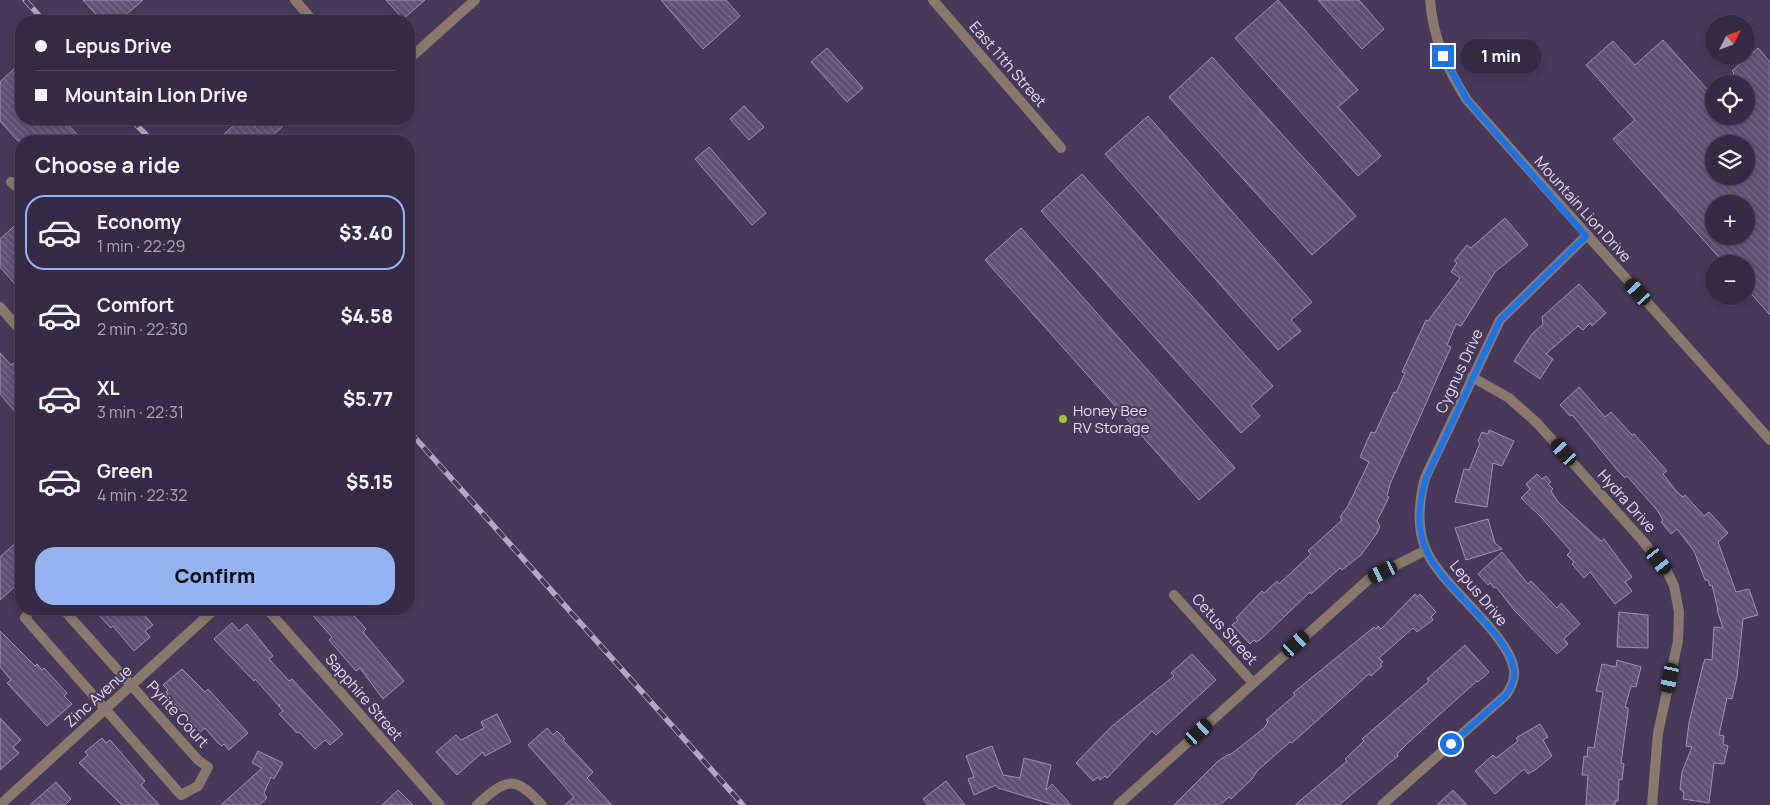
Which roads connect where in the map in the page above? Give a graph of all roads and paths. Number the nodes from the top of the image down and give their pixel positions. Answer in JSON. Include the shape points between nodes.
{"nodes":[{"id":1,"x":295,"y":0,"type":"edge"},
{"id":2,"x":475,"y":0,"type":"edge"},
{"id":3,"x":933,"y":0,"type":"edge"},
{"id":4,"x":1430,"y":0,"type":"edge"},
{"id":5,"x":308,"y":15,"type":"edge"},
{"id":6,"x":415,"y":55,"type":"edge"},
{"id":7,"x":1061,"y":148,"type":"dead end"},
{"id":8,"x":11,"y":182,"type":"dead end"},
{"id":9,"x":15,"y":186,"type":"edge"},
{"id":10,"x":1586,"y":236,"type":"junction"},
{"id":11,"x":0,"y":307,"type":"edge"},
{"id":12,"x":15,"y":324,"type":"edge"},
{"id":13,"x":1472,"y":377,"type":"junction"},
{"id":14,"x":1770,"y":440,"type":"edge"},
{"id":15,"x":1426,"y":550,"type":"junction"},
{"id":16,"x":1174,"y":595,"type":"dead end"},
{"id":17,"x":27,"y":615,"type":"edge"},
{"id":18,"x":68,"y":615,"type":"edge"},
{"id":19,"x":209,"y":615,"type":"edge"},
{"id":20,"x":271,"y":615,"type":"edge"},
{"id":21,"x":1253,"y":683,"type":"junction"},
{"id":22,"x":133,"y":686,"type":"junction"},
{"id":23,"x":105,"y":709,"type":"junction"},
{"id":24,"x":0,"y":805,"type":"edge"},
{"id":25,"x":440,"y":805,"type":"edge"},
{"id":26,"x":477,"y":805,"type":"edge"},
{"id":27,"x":542,"y":805,"type":"edge"},
{"id":28,"x":1118,"y":805,"type":"edge"},
{"id":29,"x":1382,"y":805,"type":"edge"},
{"id":30,"x":1652,"y":805,"type":"edge"}],
"edges":[{"from":1,"to":5,"type":"street"},
{"from":2,"to":6,"type":"street"},
{"from":3,"to":7,"type":"street","name":"East 11th Street"},
{"from":4,"to":10,"type":"street","name":"Mountain Lion Drive","via":[[1447,67],[1467,100]]},
{"from":8,"to":9,"type":"street"},
{"from":10,"to":13,"type":"street","name":"Cygnus Drive","via":[[1500,320]]},
{"from":10,"to":14,"type":"street","name":"Mountain Lion Drive"},
{"from":11,"to":12,"type":"street"},
{"from":13,"to":15,"type":"street","name":"Cygnus Drive","via":[[1426,478],[1419,501]]},
{"from":13,"to":30,"type":"street","name":"Hydra Drive","via":[[1509,398],[1537,423],[1642,540],[1667,571],[1674,586],[1679,612],[1678,641],[1658,733]]},
{"from":15,"to":21,"type":"street","via":[[1368,579]]},
{"from":15,"to":29,"type":"street","name":"Lepus Drive","via":[[1444,577],[1505,647],[1514,670],[1511,688]]},
{"from":16,"to":21,"type":"street","name":"Cetus Street"},
{"from":17,"to":23,"type":"street","via":[[25,618]]},
{"from":18,"to":22,"type":"street","name":"Pyrite Court"},
{"from":19,"to":22,"type":"street","name":"Zinc Avenue"},
{"from":20,"to":25,"type":"street","name":"Sapphire Street"},
{"from":21,"to":28,"type":"street"},
{"from":22,"to":23,"type":"street","name":"Zinc Avenue"},
{"from":22,"to":23,"type":"street","name":"Pyrite Court","via":[[198,760],[208,767],[198,786],[181,795]]},
{"from":23,"to":24,"type":"street","name":"Zinc Avenue"},
{"from":26,"to":27,"type":"street","via":[[499,786],[514,783],[528,790]]}]}
